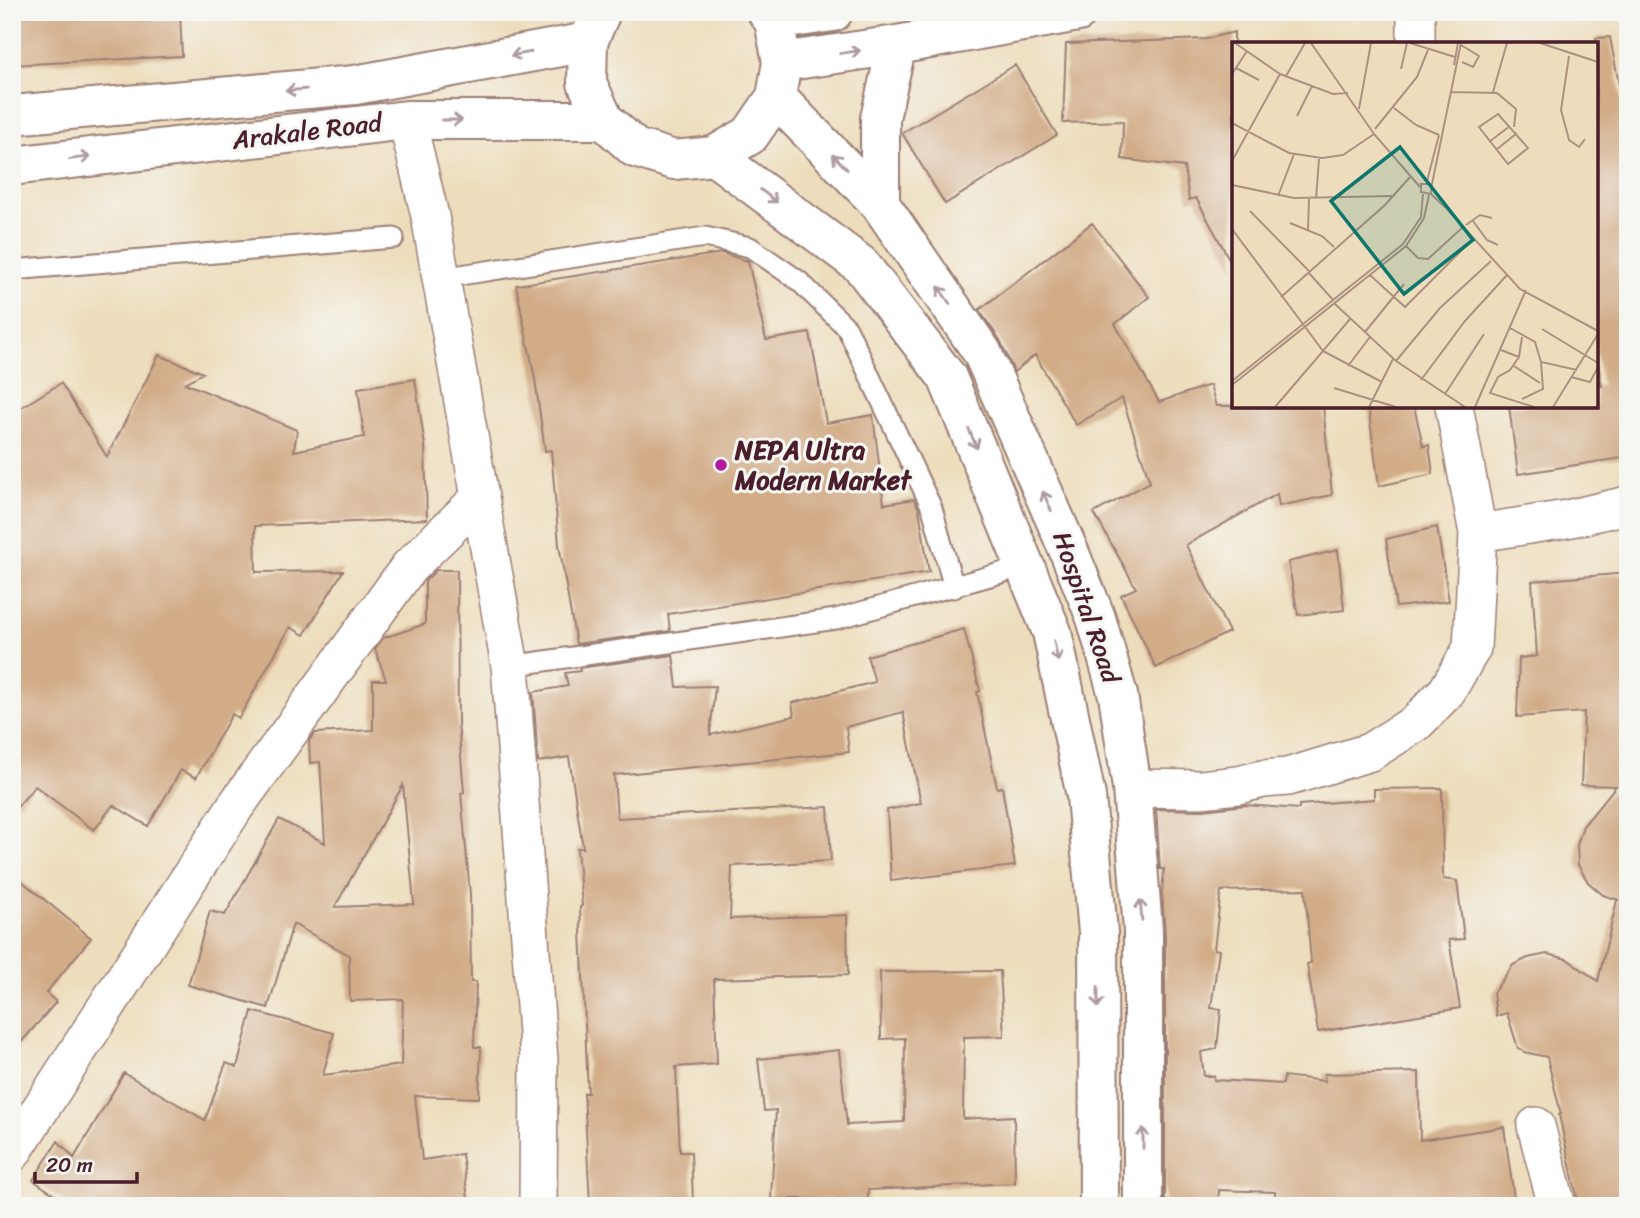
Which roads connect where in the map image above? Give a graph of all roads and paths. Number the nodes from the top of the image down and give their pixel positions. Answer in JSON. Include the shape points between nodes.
{"nodes":[{"id":1,"x":832,"y":12,"type":"edge"},
{"id":2,"x":1079,"y":12,"type":"edge"},
{"id":3,"x":1416,"y":12,"type":"edge"},
{"id":4,"x":771,"y":17,"type":"edge"},
{"id":5,"x":595,"y":27,"type":"edge"},
{"id":6,"x":1416,"y":42,"type":"edge"},
{"id":7,"x":897,"y":44,"type":"junction"},
{"id":8,"x":779,"y":79,"type":"junction"},
{"id":9,"x":12,"y":115,"type":"edge"},
{"id":10,"x":407,"y":120,"type":"junction"},
{"id":11,"x":604,"y":120,"type":"junction"},
{"id":12,"x":714,"y":156,"type":"junction"},
{"id":13,"x":12,"y":166,"type":"edge"},
{"id":14,"x":880,"y":204,"type":"junction"},
{"id":15,"x":394,"y":238,"type":"dead end"},
{"id":16,"x":12,"y":270,"type":"edge"},
{"id":17,"x":441,"y":278,"type":"junction"},
{"id":18,"x":1454,"y":408,"type":"edge"},
{"id":19,"x":481,"y":498,"type":"junction"},
{"id":20,"x":1628,"y":505,"type":"edge"},
{"id":21,"x":1478,"y":533,"type":"junction"},
{"id":22,"x":1026,"y":566,"type":"junction"},
{"id":23,"x":954,"y":588,"type":"junction"},
{"id":24,"x":510,"y":666,"type":"junction"},
{"id":25,"x":1132,"y":788,"type":"junction"},
{"id":26,"x":1536,"y":1126,"type":"dead end"},
{"id":27,"x":12,"y":1153,"type":"edge"},
{"id":28,"x":538,"y":1206,"type":"edge"},
{"id":29,"x":1099,"y":1206,"type":"edge"},
{"id":30,"x":1143,"y":1206,"type":"edge"},
{"id":31,"x":1557,"y":1206,"type":"edge"}],
"edges":[{"from":1,"to":4,"type":"street"},
{"from":2,"to":7,"type":"street"},
{"from":3,"to":6,"type":"street"},
{"from":4,"to":8,"type":"street"},
{"from":5,"to":9,"type":"street","name":"Arakale Road","one_way":true,"via":[[355,85]]},
{"from":5,"to":11,"type":"street","via":[[587,83]]},
{"from":8,"to":7,"type":"street","one_way":true},
{"from":7,"to":14,"type":"street","via":[[880,118]]},
{"from":8,"to":12,"type":"street","via":[[750,135]]},
{"from":14,"to":8,"type":"street","name":"Hospital Road","one_way":true},
{"from":10,"to":11,"type":"street","name":"Arakale Road","one_way":true},
{"from":13,"to":10,"type":"street","name":"Arakale Road","one_way":true},
{"from":10,"to":17,"type":"street"},
{"from":11,"to":12,"type":"street","via":[[635,148],[674,160]]},
{"from":12,"to":22,"type":"street","name":"Hospital Road","one_way":true,"via":[[860,265],[947,376]]},
{"from":25,"to":14,"type":"street","name":"Hospital Road","one_way":true,"via":[[1118,695],[1096,618],[1068,549],[982,352]]},
{"from":15,"to":16,"type":"lane"},
{"from":17,"to":19,"type":"street"},
{"from":17,"to":23,"type":"lane","via":[[705,237],[750,247],[799,281],[847,328],[932,508]]},
{"from":18,"to":21,"type":"street"},
{"from":19,"to":24,"type":"street"},
{"from":19,"to":27,"type":"street","via":[[409,567],[243,796]]},
{"from":20,"to":21,"type":"street"},
{"from":21,"to":25,"type":"street","via":[[1472,648],[1447,691],[1416,723],[1370,752],[1287,776],[1202,789]]},
{"from":22,"to":23,"type":"lane"},
{"from":22,"to":29,"type":"street","name":"Hospital Road","one_way":true,"via":[[1052,632],[1086,796],[1098,933]]},
{"from":23,"to":24,"type":"lane","via":[[836,619]]},
{"from":24,"to":28,"type":"street","via":[[539,1060]]},
{"from":30,"to":25,"type":"street","name":"Hospital Road","one_way":true,"via":[[1143,930]]},
{"from":26,"to":31,"type":"street"}]}
